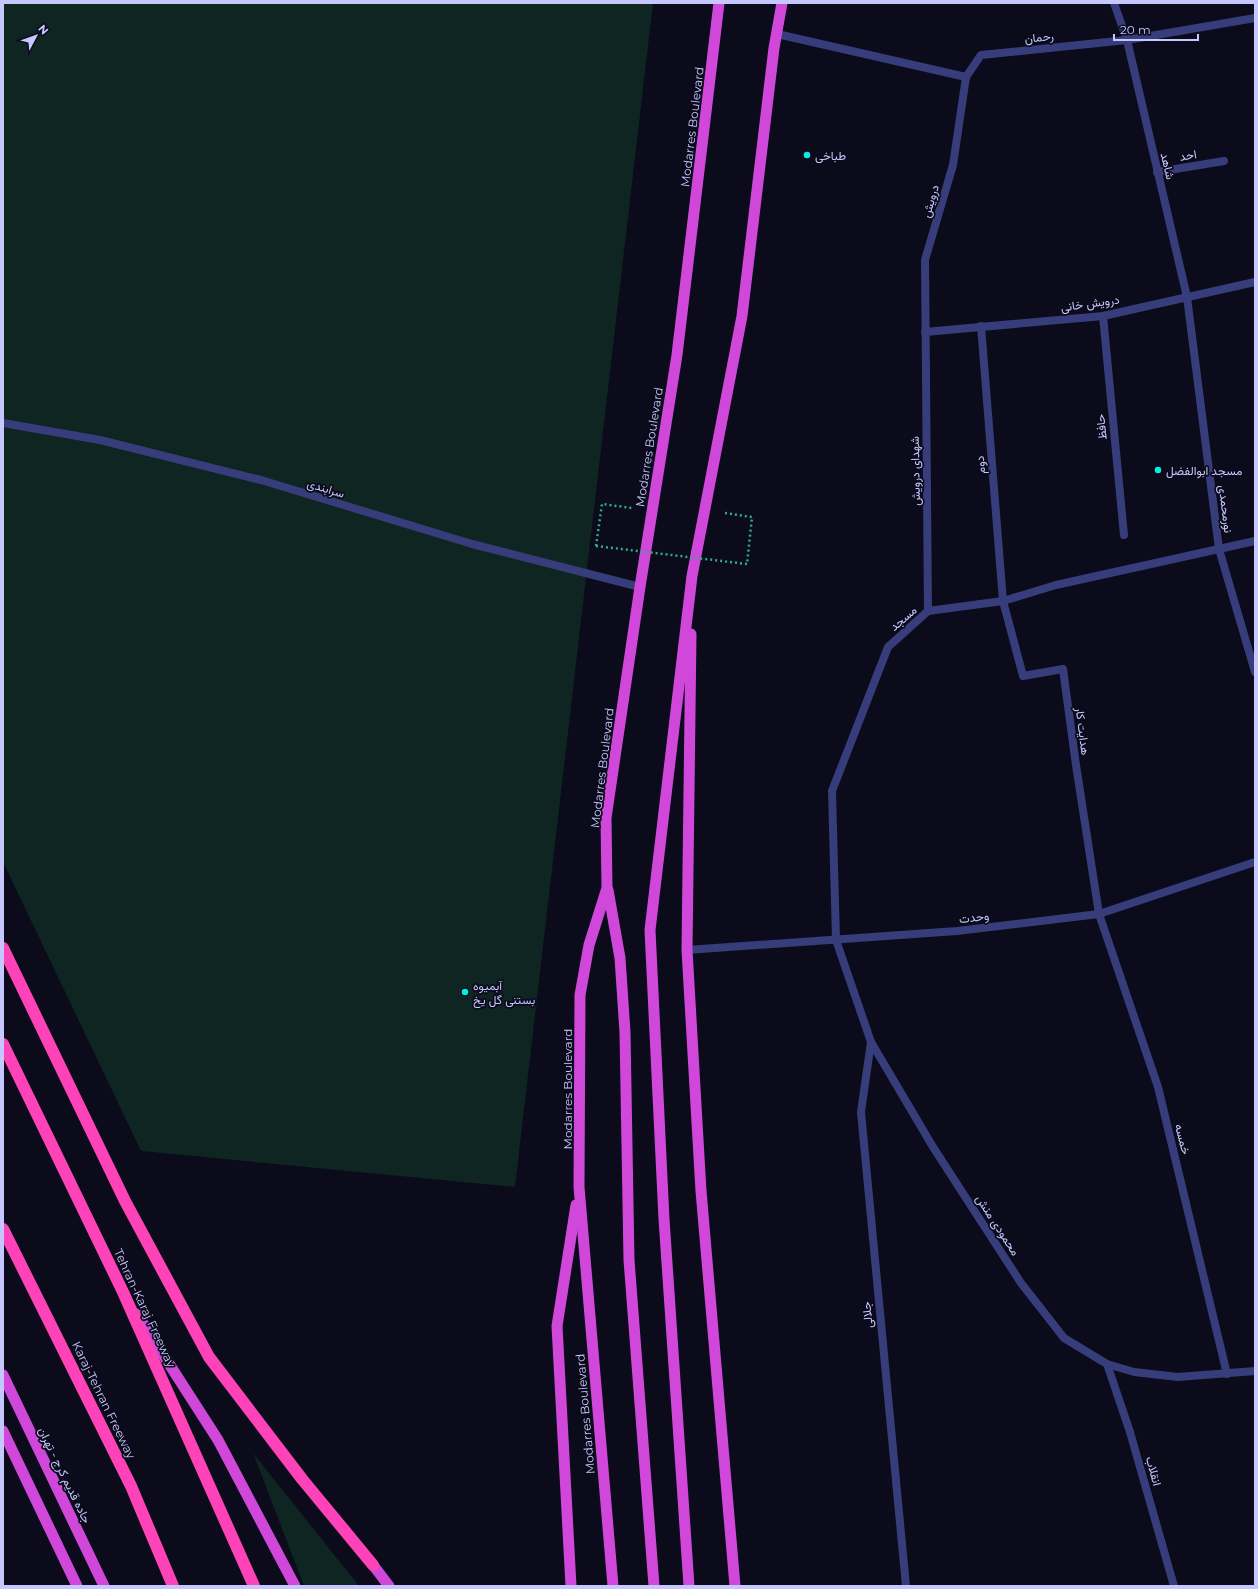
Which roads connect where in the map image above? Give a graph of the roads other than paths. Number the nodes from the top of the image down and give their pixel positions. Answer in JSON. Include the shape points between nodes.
{"nodes":[{"id":1,"x":719,"y":3,"type":"edge"},
{"id":2,"x":782,"y":3,"type":"edge"},
{"id":3,"x":1114,"y":3,"type":"edge"},
{"id":4,"x":1255,"y":18,"type":"edge"},
{"id":5,"x":777,"y":34,"type":"junction"},
{"id":6,"x":1127,"y":40,"type":"junction"},
{"id":7,"x":966,"y":78,"type":"junction"},
{"id":8,"x":1224,"y":161,"type":"dead end"},
{"id":9,"x":1157,"y":172,"type":"junction"},
{"id":10,"x":1255,"y":282,"type":"edge"},
{"id":11,"x":1187,"y":297,"type":"junction"},
{"id":12,"x":1103,"y":316,"type":"junction"},
{"id":13,"x":981,"y":326,"type":"junction"},
{"id":14,"x":925,"y":332,"type":"junction"},
{"id":15,"x":3,"y":423,"type":"edge"},
{"id":16,"x":1124,"y":535,"type":"dead end"},
{"id":17,"x":1255,"y":541,"type":"edge"},
{"id":18,"x":1219,"y":549,"type":"junction"},
{"id":19,"x":692,"y":576,"type":"junction"},
{"id":20,"x":640,"y":586,"type":"junction"},
{"id":21,"x":1003,"y":601,"type":"junction"},
{"id":22,"x":928,"y":611,"type":"junction"},
{"id":23,"x":1255,"y":672,"type":"edge"},
{"id":24,"x":1255,"y":862,"type":"edge"},
{"id":25,"x":607,"y":888,"type":"junction"},
{"id":26,"x":1099,"y":914,"type":"junction"},
{"id":27,"x":836,"y":940,"type":"junction"},
{"id":28,"x":3,"y":948,"type":"edge"},
{"id":29,"x":687,"y":950,"type":"junction"},
{"id":30,"x":871,"y":1042,"type":"junction"},
{"id":31,"x":3,"y":1044,"type":"edge"},
{"id":32,"x":579,"y":1187,"type":"junction"},
{"id":33,"x":3,"y":1229,"type":"edge"},
{"id":34,"x":123,"y":1292,"type":"junction"},
{"id":35,"x":1107,"y":1364,"type":"junction"},
{"id":36,"x":1255,"y":1371,"type":"edge"},
{"id":37,"x":1228,"y":1374,"type":"junction"},
{"id":38,"x":3,"y":1375,"type":"edge"},
{"id":39,"x":3,"y":1431,"type":"edge"},
{"id":40,"x":373,"y":1565,"type":"joint"},
{"id":41,"x":77,"y":1586,"type":"edge"},
{"id":42,"x":104,"y":1586,"type":"edge"},
{"id":43,"x":173,"y":1586,"type":"edge"},
{"id":44,"x":254,"y":1586,"type":"edge"},
{"id":45,"x":296,"y":1586,"type":"edge"},
{"id":46,"x":389,"y":1586,"type":"edge"},
{"id":47,"x":571,"y":1586,"type":"edge"},
{"id":48,"x":612,"y":1586,"type":"edge"},
{"id":49,"x":654,"y":1586,"type":"edge"},
{"id":50,"x":689,"y":1586,"type":"edge"},
{"id":51,"x":735,"y":1586,"type":"edge"},
{"id":52,"x":906,"y":1586,"type":"edge"},
{"id":53,"x":1174,"y":1586,"type":"edge"}],
"edges":[{"from":1,"to":20,"type":"highway","name":"Modarres Boulevard","via":[[684,306]]},
{"from":2,"to":5,"type":"highway"},
{"from":3,"to":6,"type":"street"},
{"from":4,"to":6,"type":"street","name":"رحمان"},
{"from":5,"to":7,"type":"street"},
{"from":5,"to":19,"type":"highway","via":[[742,316]]},
{"from":6,"to":7,"type":"street","name":"رحمان","via":[[982,55]]},
{"from":6,"to":9,"type":"street","name":"شاهد"},
{"from":7,"to":14,"type":"street","name":"درویش","via":[[953,165],[925,260]]},
{"from":8,"to":9,"type":"street","name":"احد"},
{"from":9,"to":11,"type":"street","name":"شاهد"},
{"from":10,"to":11,"type":"street","name":"درویش خانی"},
{"from":11,"to":12,"type":"street","name":"درویش خانی"},
{"from":11,"to":18,"type":"street","name":"نورمحمدی"},
{"from":12,"to":13,"type":"street","name":"درویش خانی"},
{"from":12,"to":16,"type":"street","name":"حافظ"},
{"from":13,"to":14,"type":"street","name":"درویش خانی"},
{"from":13,"to":21,"type":"street","name":"دوم"},
{"from":14,"to":22,"type":"street","name":"شهدای درویش"},
{"from":15,"to":20,"type":"street","name":"سرابندی","via":[[100,440],[260,480],[472,544]]},
{"from":17,"to":18,"type":"street","name":"مسجد"},
{"from":18,"to":21,"type":"street","name":"مسجد","via":[[1056,585]]},
{"from":18,"to":23,"type":"street","name":"نورمحمدی"},
{"from":19,"to":29,"type":"highway"},
{"from":19,"to":50,"type":"highway","via":[[650,930],[664,1219]]},
{"from":20,"to":25,"type":"highway","name":"Modarres Boulevard","via":[[606,818]]},
{"from":21,"to":22,"type":"street","name":"مسجد"},
{"from":21,"to":26,"type":"street","name":"هدایت کار","via":[[1023,676],[1063,669]]},
{"from":22,"to":27,"type":"street","name":"مسجد","via":[[888,647],[832,791]]},
{"from":24,"to":26,"type":"street","name":"وحدت"},
{"from":25,"to":32,"type":"highway","name":"Modarres Boulevard","via":[[589,945],[580,995]]},
{"from":25,"to":49,"type":"highway","via":[[620,958],[623,1002],[629,1260]]},
{"from":26,"to":27,"type":"street","name":"وحدت","via":[[957,931]]},
{"from":26,"to":37,"type":"street","name":"خمسه","via":[[1158,1087]]},
{"from":27,"to":29,"type":"street","name":"وحدت"},
{"from":27,"to":30,"type":"street","name":"محمودی منش"},
{"from":28,"to":40,"type":"highway","via":[[125,1201],[209,1357],[302,1479]]},
{"from":29,"to":51,"type":"highway","via":[[701,1191]]},
{"from":30,"to":35,"type":"street","name":"محمودی منش","via":[[933,1147],[1021,1283],[1064,1338]]},
{"from":30,"to":52,"type":"street","name":"جلالی","via":[[861,1112]]},
{"from":31,"to":34,"type":"highway","name":"Tehran-Karaj Freeway"},
{"from":32,"to":47,"type":"highway","via":[[557,1326]]},
{"from":32,"to":48,"type":"highway","name":"Modarres Boulevard"},
{"from":33,"to":43,"type":"highway","name":"Karaj-Tehran Freeway","via":[[130,1486]]},
{"from":34,"to":44,"type":"highway","name":"Tehran-Karaj Freeway"},
{"from":34,"to":45,"type":"highway","via":[[218,1440]]},
{"from":35,"to":37,"type":"street","name":"محمودی منش","via":[[1134,1372],[1178,1377]]},
{"from":35,"to":53,"type":"street","name":"انقلاب","via":[[1130,1432]]},
{"from":36,"to":37,"type":"street","name":"محمودی منش"},
{"from":38,"to":42,"type":"highway","name":"جاده قدیم کرج - تهران"},
{"from":39,"to":41,"type":"highway"},
{"from":40,"to":46,"type":"highway"}]}
